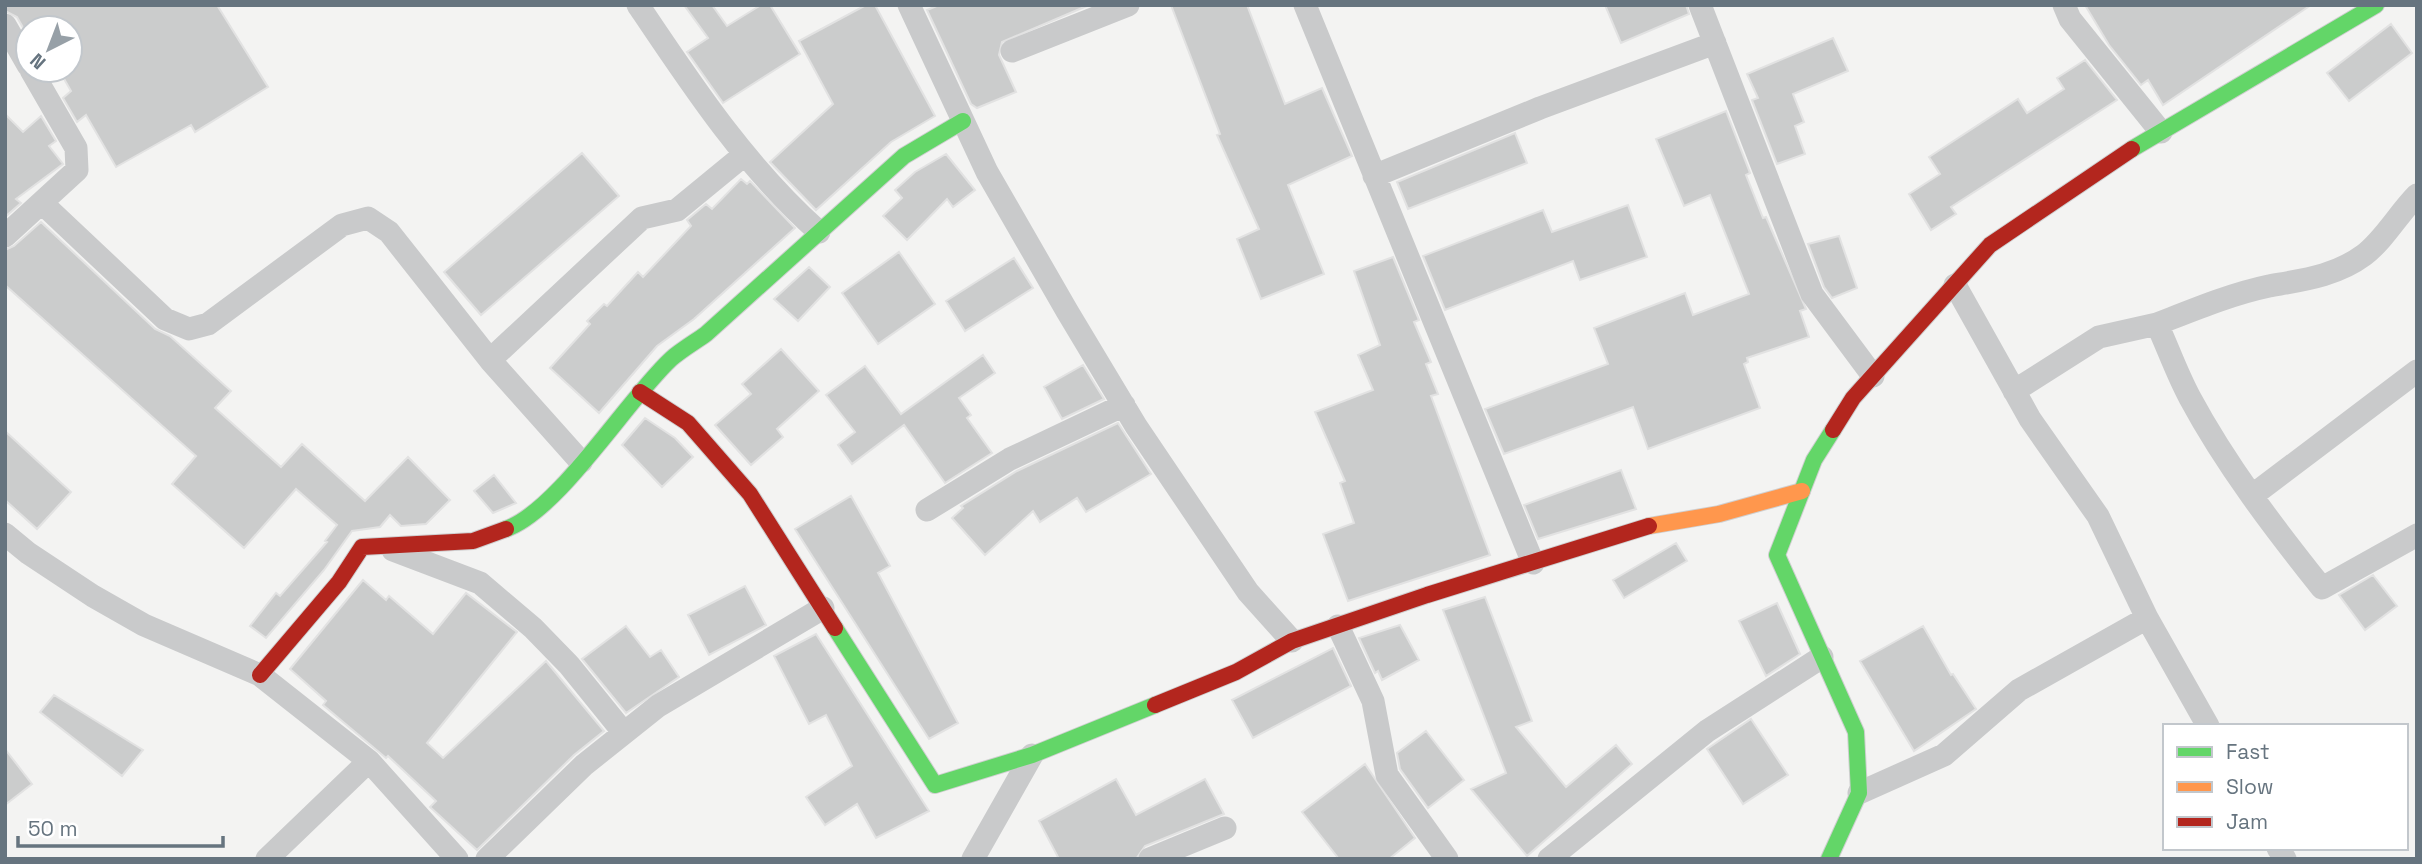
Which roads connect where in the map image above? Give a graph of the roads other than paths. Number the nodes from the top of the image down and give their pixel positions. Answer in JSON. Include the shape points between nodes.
{"nodes":[{"id":1,"x":638,"y":5,"type":"edge"},
{"id":2,"x":909,"y":5,"type":"edge"},
{"id":3,"x":1128,"y":5,"type":"edge"},
{"id":4,"x":1305,"y":5,"type":"edge"},
{"id":5,"x":1700,"y":5,"type":"edge"},
{"id":6,"x":2064,"y":5,"type":"edge"},
{"id":7,"x":2375,"y":5,"type":"edge"},
{"id":8,"x":5,"y":25,"type":"edge"},
{"id":9,"x":14,"y":41,"type":"edge"},
{"id":10,"x":1715,"y":43,"type":"junction"},
{"id":11,"x":1012,"y":51,"type":"dead end"},
{"id":12,"x":39,"y":84,"type":"edge"},
{"id":13,"x":963,"y":121,"type":"junction"},
{"id":14,"x":2161,"y":132,"type":"junction"},
{"id":15,"x":744,"y":155,"type":"junction"},
{"id":16,"x":1374,"y":176,"type":"junction"},
{"id":17,"x":2417,"y":195,"type":"edge"},
{"id":18,"x":42,"y":203,"type":"junction"},
{"id":19,"x":819,"y":232,"type":"junction"},
{"id":20,"x":5,"y":236,"type":"edge"},
{"id":21,"x":1955,"y":285,"type":"junction"},
{"id":22,"x":2157,"y":324,"type":"junction"},
{"id":23,"x":490,"y":360,"type":"junction"},
{"id":24,"x":2417,"y":372,"type":"edge"},
{"id":25,"x":1873,"y":376,"type":"junction"},
{"id":26,"x":2014,"y":391,"type":"junction"},
{"id":27,"x":640,"y":392,"type":"junction"},
{"id":28,"x":1124,"y":405,"type":"junction"},
{"id":29,"x":581,"y":462,"type":"junction"},
{"id":30,"x":1802,"y":491,"type":"junction"},
{"id":31,"x":2253,"y":495,"type":"junction"},
{"id":32,"x":928,"y":510,"type":"dead end"},
{"id":33,"x":5,"y":534,"type":"edge"},
{"id":34,"x":2417,"y":535,"type":"edge"},
{"id":35,"x":381,"y":545,"type":"junction"},
{"id":36,"x":1533,"y":564,"type":"junction"},
{"id":37,"x":823,"y":608,"type":"junction"},
{"id":38,"x":2147,"y":618,"type":"junction"},
{"id":39,"x":1338,"y":626,"type":"junction"},
{"id":40,"x":1292,"y":641,"type":"junction"},
{"id":41,"x":1822,"y":657,"type":"junction"},
{"id":42,"x":260,"y":675,"type":"junction"},
{"id":43,"x":2207,"y":724,"type":"edge"},
{"id":44,"x":624,"y":733,"type":"junction"},
{"id":45,"x":1032,"y":755,"type":"junction"},
{"id":46,"x":369,"y":761,"type":"junction"},
{"id":47,"x":1858,"y":793,"type":"junction"},
{"id":48,"x":1225,"y":828,"type":"dead end"},
{"id":49,"x":987,"y":837,"type":"junction"},
{"id":50,"x":267,"y":859,"type":"edge"},
{"id":51,"x":457,"y":859,"type":"edge"},
{"id":52,"x":487,"y":859,"type":"edge"},
{"id":53,"x":973,"y":859,"type":"edge"},
{"id":54,"x":999,"y":859,"type":"edge"},
{"id":55,"x":1150,"y":859,"type":"edge"},
{"id":56,"x":1447,"y":859,"type":"edge"},
{"id":57,"x":1549,"y":859,"type":"edge"},
{"id":58,"x":1829,"y":859,"type":"edge"}],
"edges":[{"from":1,"to":15,"type":"street"},
{"from":2,"to":13,"type":"street"},
{"from":3,"to":11,"type":"street"},
{"from":4,"to":16,"type":"street"},
{"from":5,"to":10,"type":"street"},
{"from":6,"to":14,"type":"street","via":[[2070,19]]},
{"from":7,"to":14,"type":"street"},
{"from":8,"to":9,"type":"street"},
{"from":10,"to":16,"type":"street"},
{"from":10,"to":25,"type":"street","via":[[1812,294]]},
{"from":12,"to":18,"type":"street","via":[[76,148],[77,170]]},
{"from":13,"to":19,"type":"street","via":[[904,156]]},
{"from":13,"to":28,"type":"street","via":[[994,184]]},
{"from":14,"to":21,"type":"street","via":[[2099,167],[1990,246]]},
{"from":15,"to":19,"type":"street","via":[[777,194]]},
{"from":15,"to":23,"type":"street","via":[[677,210],[642,218]]},
{"from":16,"to":36,"type":"street"},
{"from":17,"to":22,"type":"street","via":[[2365,254],[2342,268],[2238,295]]},
{"from":18,"to":20,"type":"street"},
{"from":18,"to":23,"type":"street","via":[[165,319],[189,329],[208,324],[342,225],[368,218],[389,232]]},
{"from":19,"to":27,"type":"street","via":[[706,334],[671,359]]},
{"from":21,"to":25,"type":"street"},
{"from":21,"to":26,"type":"street"},
{"from":22,"to":26,"type":"street","via":[[2099,337]]},
{"from":22,"to":31,"type":"street","via":[[2188,396]]},
{"from":23,"to":29,"type":"street"},
{"from":24,"to":31,"type":"street"},
{"from":25,"to":30,"type":"street","via":[[1853,398],[1814,460]]},
{"from":26,"to":38,"type":"street","via":[[2098,516]]},
{"from":27,"to":29,"type":"street"},
{"from":27,"to":37,"type":"street","via":[[688,423],[750,494]]},
{"from":28,"to":32,"type":"street","via":[[1010,458]]},
{"from":28,"to":40,"type":"street","via":[[1248,592]]},
{"from":29,"to":35,"type":"street","via":[[523,523],[473,541]]},
{"from":30,"to":36,"type":"street","via":[[1719,514],[1634,529]]},
{"from":30,"to":41,"type":"street","via":[[1777,555]]},
{"from":31,"to":34,"type":"street","via":[[2322,588]]},
{"from":33,"to":42,"type":"street","via":[[93,596],[145,625]]},
{"from":35,"to":42,"type":"street","via":[[362,547],[339,582]]},
{"from":35,"to":44,"type":"street","via":[[480,583],[569,665]]},
{"from":36,"to":39,"type":"street"},
{"from":37,"to":44,"type":"street","via":[[658,706]]},
{"from":37,"to":45,"type":"street","via":[[935,785]]},
{"from":38,"to":43,"type":"street"},
{"from":38,"to":47,"type":"street","via":[[2019,690],[1944,755]]},
{"from":39,"to":40,"type":"street"},
{"from":39,"to":56,"type":"street","via":[[1373,701],[1387,775]]},
{"from":40,"to":45,"type":"street","via":[[1236,672]]},
{"from":41,"to":47,"type":"street","via":[[1856,732]]},
{"from":41,"to":57,"type":"street","via":[[1707,731]]},
{"from":42,"to":46,"type":"street"},
{"from":44,"to":52,"type":"street","via":[[584,765]]},
{"from":45,"to":49,"type":"street"},
{"from":46,"to":50,"type":"street"},
{"from":46,"to":51,"type":"street"},
{"from":47,"to":58,"type":"street"},
{"from":48,"to":55,"type":"street"},
{"from":49,"to":53,"type":"street"},
{"from":49,"to":54,"type":"street"}]}
